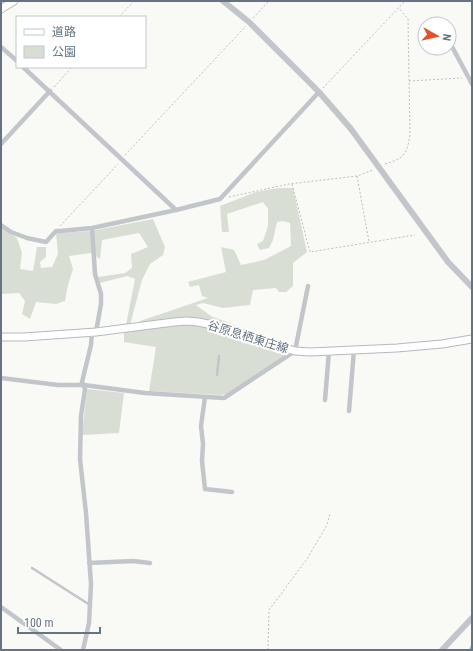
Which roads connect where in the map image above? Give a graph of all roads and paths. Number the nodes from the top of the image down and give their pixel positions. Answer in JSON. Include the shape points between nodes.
{"nodes":[{"id":1,"x":14,"y":1,"type":"edge"},
{"id":2,"x":134,"y":1,"type":"edge"},
{"id":3,"x":223,"y":1,"type":"edge"},
{"id":4,"x":269,"y":1,"type":"edge"},
{"id":5,"x":405,"y":1,"type":"edge"},
{"id":6,"x":399,"y":8,"type":"junction"},
{"id":7,"x":1,"y":9,"type":"edge"},
{"id":8,"x":120,"y":16,"type":"edge"},
{"id":9,"x":249,"y":22,"type":"junction"},
{"id":10,"x":1,"y":47,"type":"edge"},
{"id":11,"x":457,"y":56,"type":"edge"},
{"id":12,"x":16,"y":60,"type":"edge"},
{"id":13,"x":24,"y":68,"type":"edge"},
{"id":14,"x":71,"y":68,"type":"edge"},
{"id":15,"x":468,"y":78,"type":"junction"},
{"id":16,"x":409,"y":81,"type":"junction"},
{"id":17,"x":472,"y":84,"type":"edge"},
{"id":18,"x":50,"y":92,"type":"junction"},
{"id":19,"x":319,"y":92,"type":"junction"},
{"id":20,"x":1,"y":144,"type":"edge"},
{"id":21,"x":122,"y":160,"type":"junction"},
{"id":22,"x":378,"y":166,"type":"junction"},
{"id":23,"x":357,"y":176,"type":"junction"},
{"id":24,"x":292,"y":184,"type":"junction"},
{"id":25,"x":220,"y":199,"type":"junction"},
{"id":26,"x":176,"y":210,"type":"junction"},
{"id":27,"x":1,"y":225,"type":"edge"},
{"id":28,"x":92,"y":228,"type":"junction"},
{"id":29,"x":56,"y":231,"type":"junction"},
{"id":30,"x":415,"y":235,"type":"dead end"},
{"id":31,"x":369,"y":242,"type":"junction"},
{"id":32,"x":308,"y":286,"type":"dead end"},
{"id":33,"x":472,"y":287,"type":"edge"},
{"id":34,"x":94,"y":332,"type":"junction"},
{"id":35,"x":1,"y":337,"type":"edge"},
{"id":36,"x":472,"y":339,"type":"edge"},
{"id":37,"x":354,"y":350,"type":"junction"},
{"id":38,"x":295,"y":351,"type":"junction"},
{"id":39,"x":329,"y":351,"type":"junction"},
{"id":40,"x":219,"y":356,"type":"dead end"},
{"id":41,"x":217,"y":375,"type":"dead end"},
{"id":42,"x":1,"y":378,"type":"edge"},
{"id":43,"x":84,"y":385,"type":"junction"},
{"id":44,"x":205,"y":397,"type":"junction"},
{"id":45,"x":325,"y":400,"type":"dead end"},
{"id":46,"x":349,"y":411,"type":"dead end"},
{"id":47,"x":232,"y":492,"type":"dead end"},
{"id":48,"x":330,"y":513,"type":"dead end"},
{"id":49,"x":89,"y":563,"type":"junction"},
{"id":50,"x":150,"y":563,"type":"dead end"},
{"id":51,"x":32,"y":568,"type":"dead end"},
{"id":52,"x":90,"y":605,"type":"junction"},
{"id":53,"x":1,"y":607,"type":"edge"},
{"id":54,"x":472,"y":618,"type":"edge"},
{"id":55,"x":61,"y":650,"type":"edge"},
{"id":56,"x":83,"y":650,"type":"edge"},
{"id":57,"x":268,"y":650,"type":"edge"},
{"id":58,"x":442,"y":650,"type":"edge"}],
"edges":[{"from":1,"to":7,"type":"main road"},
{"from":2,"to":8,"type":"path"},
{"from":3,"to":9,"type":"street"},
{"from":4,"to":9,"type":"path"},
{"from":5,"to":6,"type":"path"},
{"from":6,"to":16,"type":"path","via":[[408,19]]},
{"from":6,"to":19,"type":"path"},
{"from":9,"to":19,"type":"street"},
{"from":9,"to":21,"type":"path"},
{"from":10,"to":12,"type":"street"},
{"from":11,"to":15,"type":"street"},
{"from":13,"to":18,"type":"street"},
{"from":14,"to":18,"type":"path"},
{"from":15,"to":16,"type":"path"},
{"from":15,"to":17,"type":"street"},
{"from":16,"to":22,"type":"path","via":[[408,146],[405,154],[397,160]]},
{"from":18,"to":20,"type":"street"},
{"from":18,"to":21,"type":"street"},
{"from":19,"to":22,"type":"street"},
{"from":19,"to":25,"type":"street"},
{"from":21,"to":26,"type":"street"},
{"from":21,"to":29,"type":"path"},
{"from":22,"to":23,"type":"path"},
{"from":22,"to":33,"type":"street","via":[[448,262]]},
{"from":23,"to":24,"type":"path"},
{"from":23,"to":31,"type":"path"},
{"from":24,"to":25,"type":"path"},
{"from":24,"to":31,"type":"path","via":[[310,252]]},
{"from":25,"to":26,"type":"street"},
{"from":26,"to":28,"type":"street"},
{"from":27,"to":29,"type":"street","via":[[11,232],[46,242]]},
{"from":28,"to":29,"type":"street"},
{"from":28,"to":34,"type":"street","via":[[96,274],[101,294]]},
{"from":30,"to":31,"type":"path"},
{"from":32,"to":38,"type":"street"},
{"from":34,"to":35,"type":"main road","name":"谷原息栖東庄線"},
{"from":34,"to":38,"type":"main road","name":"谷原息栖東庄線","via":[[174,322],[198,322]]},
{"from":34,"to":43,"type":"street","via":[[82,382]]},
{"from":36,"to":37,"type":"main road","name":"谷原息栖東庄線","via":[[442,344]]},
{"from":37,"to":39,"type":"main road","name":"谷原息栖東庄線"},
{"from":37,"to":46,"type":"street"},
{"from":38,"to":39,"type":"main road","name":"谷原息栖東庄線"},
{"from":38,"to":44,"type":"street","via":[[224,398]]},
{"from":39,"to":45,"type":"street"},
{"from":40,"to":41,"type":"lane"},
{"from":42,"to":43,"type":"street","via":[[58,385]]},
{"from":43,"to":44,"type":"street"},
{"from":43,"to":49,"type":"street","via":[[80,459]]},
{"from":44,"to":47,"type":"street","via":[[201,426],[205,489]]},
{"from":48,"to":57,"type":"path","via":[[307,559],[269,610]]},
{"from":49,"to":50,"type":"street"},
{"from":49,"to":52,"type":"street"},
{"from":51,"to":52,"type":"lane"},
{"from":52,"to":56,"type":"street"},
{"from":53,"to":55,"type":"street"},
{"from":54,"to":58,"type":"street"}]}
